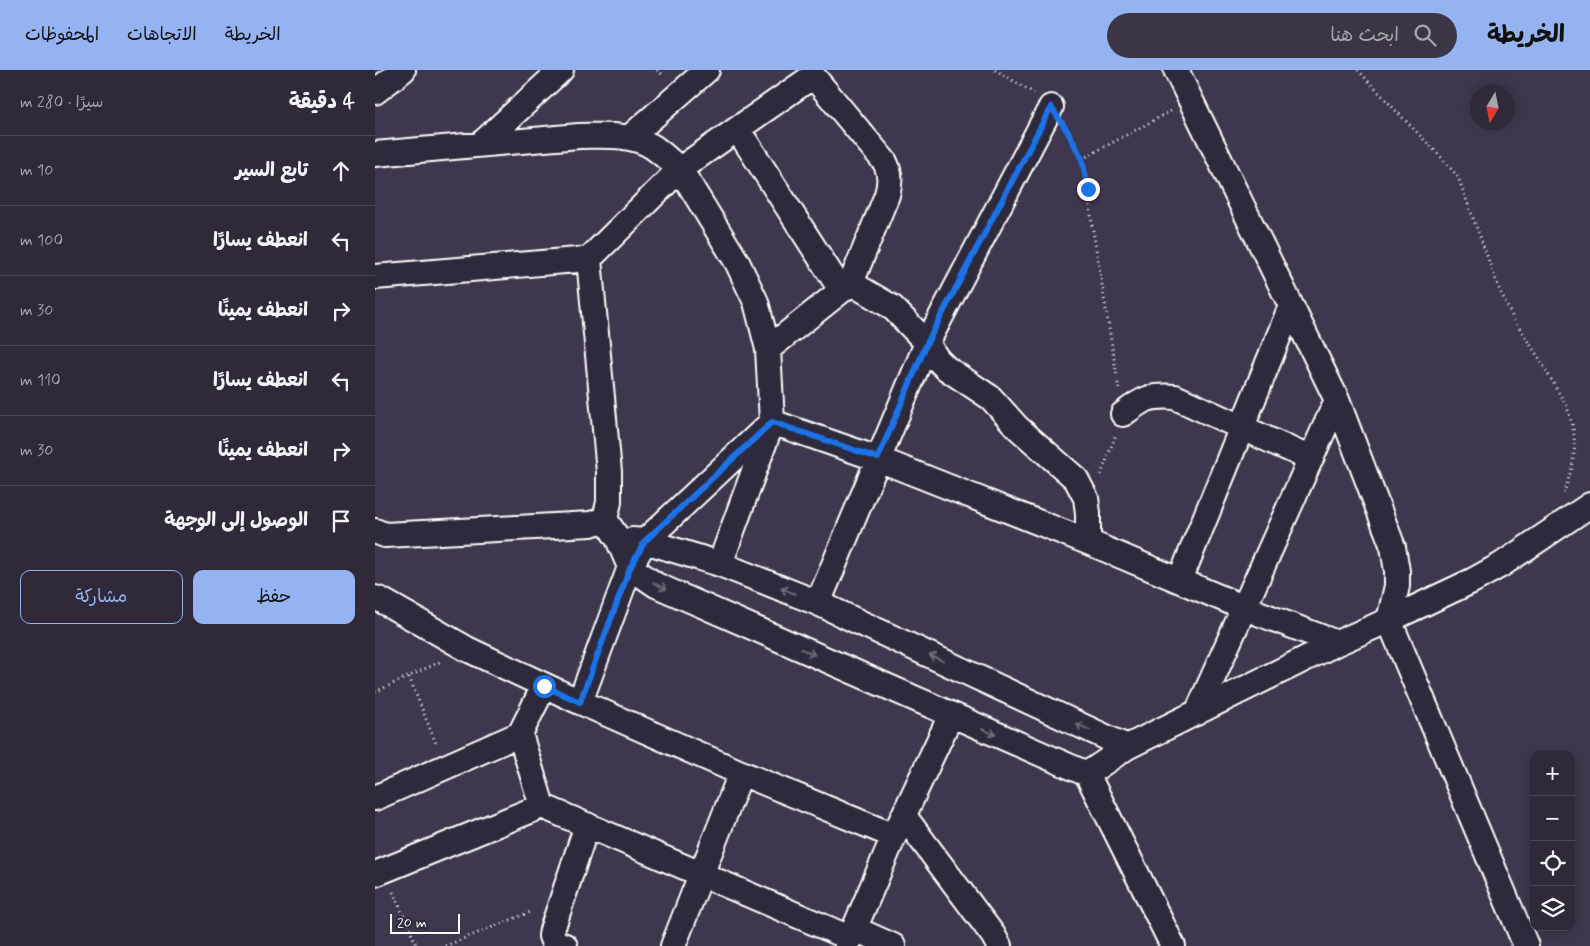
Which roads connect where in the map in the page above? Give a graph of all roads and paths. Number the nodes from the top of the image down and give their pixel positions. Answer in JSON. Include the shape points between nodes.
{"nodes":[{"id":1,"x":403,"y":70,"type":"edge"},
{"id":2,"x":707,"y":70,"type":"edge"},
{"id":3,"x":995,"y":70,"type":"edge"},
{"id":4,"x":1176,"y":70,"type":"edge"},
{"id":5,"x":1358,"y":70,"type":"edge"},
{"id":6,"x":557,"y":71,"type":"edge"},
{"id":7,"x":375,"y":92,"type":"edge"},
{"id":8,"x":1190,"y":100,"type":"junction"},
{"id":9,"x":1051,"y":107,"type":"junction"},
{"id":10,"x":738,"y":130,"type":"junction"},
{"id":11,"x":630,"y":138,"type":"junction"},
{"id":12,"x":481,"y":144,"type":"junction"},
{"id":13,"x":375,"y":154,"type":"edge"},
{"id":14,"x":1082,"y":159,"type":"junction"},
{"id":15,"x":680,"y":169,"type":"junction"},
{"id":16,"x":589,"y":259,"type":"junction"},
{"id":17,"x":375,"y":276,"type":"edge"},
{"id":18,"x":846,"y":286,"type":"junction"},
{"id":19,"x":1291,"y":306,"type":"junction"},
{"id":20,"x":927,"y":343,"type":"junction"},
{"id":21,"x":767,"y":349,"type":"junction"},
{"id":22,"x":1337,"y":400,"type":"junction"},
{"id":23,"x":1123,"y":414,"type":"junction"},
{"id":24,"x":772,"y":422,"type":"junction"},
{"id":25,"x":1242,"y":428,"type":"junction"},
{"id":26,"x":878,"y":458,"type":"junction"},
{"id":27,"x":1311,"y":459,"type":"junction"},
{"id":28,"x":1101,"y":477,"type":"dead end"},
{"id":29,"x":1561,"y":500,"type":"dead end"},
{"id":30,"x":1590,"y":505,"type":"edge"},
{"id":31,"x":605,"y":519,"type":"junction"},
{"id":32,"x":375,"y":531,"type":"edge"},
{"id":33,"x":617,"y":539,"type":"junction"},
{"id":34,"x":645,"y":541,"type":"junction"},
{"id":35,"x":1088,"y":542,"type":"junction"},
{"id":36,"x":720,"y":564,"type":"junction"},
{"id":37,"x":630,"y":568,"type":"junction"},
{"id":38,"x":1180,"y":580,"type":"junction"},
{"id":39,"x":375,"y":598,"type":"edge"},
{"id":40,"x":819,"y":603,"type":"junction"},
{"id":41,"x":1245,"y":608,"type":"junction"},
{"id":42,"x":1389,"y":620,"type":"junction"},
{"id":43,"x":1337,"y":643,"type":"junction"},
{"id":44,"x":467,"y":649,"type":"junction"},
{"id":45,"x":409,"y":677,"type":"junction"},
{"id":46,"x":544,"y":686,"type":"junction"},
{"id":47,"x":375,"y":692,"type":"edge"},
{"id":48,"x":580,"y":702,"type":"junction"},
{"id":49,"x":1197,"y":713,"type":"junction"},
{"id":50,"x":951,"y":715,"type":"junction"},
{"id":51,"x":520,"y":734,"type":"junction"},
{"id":52,"x":1127,"y":747,"type":"junction"},
{"id":53,"x":445,"y":767,"type":"junction"},
{"id":54,"x":741,"y":773,"type":"junction"},
{"id":55,"x":1087,"y":774,"type":"junction"},
{"id":56,"x":375,"y":798,"type":"edge"},
{"id":57,"x":543,"y":806,"type":"junction"},
{"id":58,"x":587,"y":825,"type":"junction"},
{"id":59,"x":899,"y":826,"type":"junction"},
{"id":60,"x":379,"y":872,"type":"edge"},
{"id":61,"x":703,"y":875,"type":"junction"},
{"id":62,"x":561,"y":900,"type":"junction"},
{"id":63,"x":851,"y":938,"type":"edge"},
{"id":64,"x":417,"y":946,"type":"edge"},
{"id":65,"x":445,"y":946,"type":"edge"},
{"id":66,"x":565,"y":946,"type":"edge"},
{"id":67,"x":673,"y":946,"type":"edge"},
{"id":68,"x":893,"y":946,"type":"edge"},
{"id":69,"x":999,"y":946,"type":"edge"},
{"id":70,"x":1173,"y":946,"type":"edge"},
{"id":71,"x":1526,"y":946,"type":"edge"}],
"edges":[{"from":1,"to":7,"type":"street"},
{"from":2,"to":11,"type":"street"},
{"from":3,"to":9,"type":"path","via":[[1029,89]]},
{"from":4,"to":8,"type":"street"},
{"from":5,"to":29,"type":"path","via":[[1457,177],[1500,291],[1567,407],[1575,446],[1572,468]]},
{"from":6,"to":12,"type":"street"},
{"from":8,"to":14,"type":"path"},
{"from":8,"to":19,"type":"street"},
{"from":9,"to":14,"type":"path"},
{"from":9,"to":20,"type":"street"},
{"from":10,"to":15,"type":"street"},
{"from":10,"to":18,"type":"street"},
{"from":10,"to":18,"type":"street","via":[[813,76],[885,162],[890,183],[887,195]]},
{"from":11,"to":12,"type":"street","via":[[579,136]]},
{"from":11,"to":15,"type":"street","via":[[651,145]]},
{"from":12,"to":13,"type":"street"},
{"from":14,"to":23,"type":"path"},
{"from":15,"to":16,"type":"street"},
{"from":15,"to":21,"type":"street","via":[[737,262],[756,302]]},
{"from":16,"to":17,"type":"street"},
{"from":16,"to":31,"type":"street","via":[[609,472],[609,502]]},
{"from":18,"to":20,"type":"street","via":[[892,308]]},
{"from":18,"to":21,"type":"street"},
{"from":19,"to":22,"type":"street"},
{"from":19,"to":25,"type":"street"},
{"from":20,"to":26,"type":"street"},
{"from":20,"to":35,"type":"street","via":[[946,368],[991,398],[1017,427],[1076,479],[1086,498]]},
{"from":21,"to":24,"type":"street"},
{"from":22,"to":27,"type":"street"},
{"from":22,"to":42,"type":"street","via":[[1393,547],[1397,586]]},
{"from":23,"to":25,"type":"street","via":[[1148,398],[1175,397]]},
{"from":23,"to":28,"type":"path"},
{"from":24,"to":26,"type":"street"},
{"from":24,"to":34,"type":"street"},
{"from":24,"to":36,"type":"street"},
{"from":25,"to":27,"type":"street"},
{"from":25,"to":38,"type":"street"},
{"from":26,"to":35,"type":"street"},
{"from":26,"to":40,"type":"street"},
{"from":27,"to":41,"type":"street"},
{"from":30,"to":42,"type":"street","via":[[1501,565]]},
{"from":31,"to":32,"type":"street","via":[[591,524],[385,534]]},
{"from":31,"to":33,"type":"street"},
{"from":33,"to":34,"type":"street"},
{"from":33,"to":37,"type":"street"},
{"from":34,"to":36,"type":"street"},
{"from":34,"to":37,"type":"street"},
{"from":35,"to":38,"type":"street"},
{"from":40,"to":36,"type":"street","one_way":true},
{"from":37,"to":48,"type":"street"},
{"from":37,"to":50,"type":"street","one_way":true,"via":[[656,585]]},
{"from":38,"to":41,"type":"street"},
{"from":39,"to":44,"type":"street"},
{"from":52,"to":40,"type":"street","one_way":true},
{"from":41,"to":43,"type":"street"},
{"from":41,"to":49,"type":"street"},
{"from":42,"to":43,"type":"street"},
{"from":42,"to":71,"type":"street"},
{"from":43,"to":49,"type":"street"},
{"from":44,"to":45,"type":"path"},
{"from":44,"to":46,"type":"street"},
{"from":45,"to":47,"type":"path"},
{"from":45,"to":53,"type":"path"},
{"from":46,"to":48,"type":"street"},
{"from":46,"to":51,"type":"street"},
{"from":48,"to":54,"type":"street"},
{"from":49,"to":52,"type":"street"},
{"from":50,"to":55,"type":"street","one_way":true},
{"from":50,"to":59,"type":"street"},
{"from":51,"to":53,"type":"street"},
{"from":51,"to":57,"type":"street"},
{"from":52,"to":55,"type":"street"},
{"from":53,"to":56,"type":"street"},
{"from":54,"to":59,"type":"street"},
{"from":54,"to":61,"type":"street"},
{"from":55,"to":70,"type":"street"},
{"from":57,"to":58,"type":"street"},
{"from":57,"to":60,"type":"street"},
{"from":58,"to":61,"type":"street"},
{"from":58,"to":62,"type":"street"},
{"from":59,"to":63,"type":"street"},
{"from":59,"to":69,"type":"street"},
{"from":60,"to":64,"type":"path"},
{"from":61,"to":63,"type":"street"},
{"from":61,"to":67,"type":"street"},
{"from":62,"to":65,"type":"path"},
{"from":62,"to":66,"type":"street","via":[[551,936],[553,941]]},
{"from":63,"to":68,"type":"street"}]}
